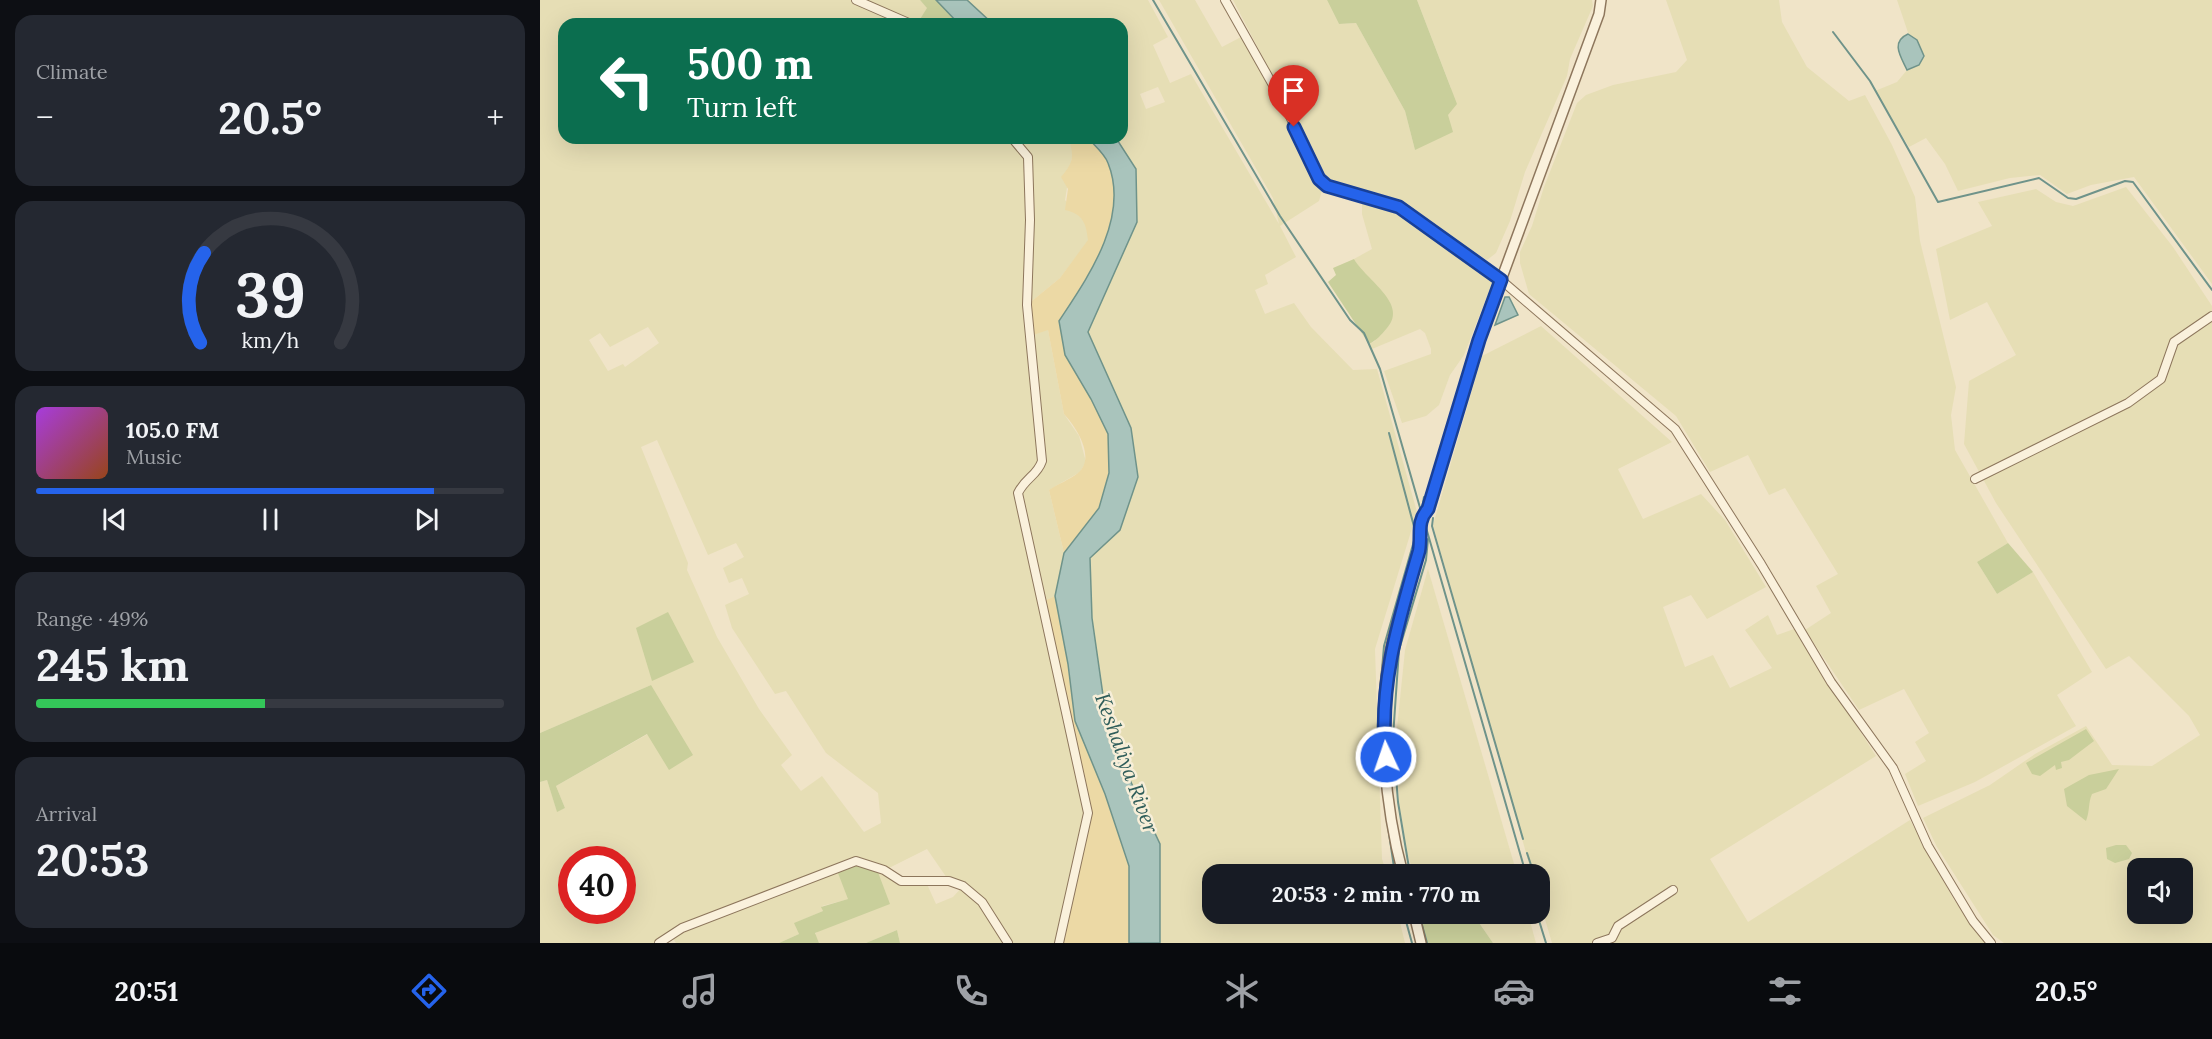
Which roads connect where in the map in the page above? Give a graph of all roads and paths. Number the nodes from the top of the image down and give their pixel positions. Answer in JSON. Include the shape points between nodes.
{"nodes":[{"id":1,"x":856,"y":0,"type":"edge"},
{"id":2,"x":1225,"y":0,"type":"edge"},
{"id":3,"x":1601,"y":0,"type":"edge"},
{"id":4,"x":897,"y":18,"type":"edge"},
{"id":5,"x":1017,"y":144,"type":"edge"},
{"id":6,"x":1501,"y":280,"type":"junction"},
{"id":7,"x":2212,"y":316,"type":"edge"},
{"id":8,"x":1976,"y":479,"type":"dead end"},
{"id":9,"x":1401,"y":864,"type":"edge"},
{"id":10,"x":1672,"y":890,"type":"dead end"},
{"id":11,"x":1416,"y":924,"type":"edge"},
{"id":12,"x":659,"y":943,"type":"edge"},
{"id":13,"x":1008,"y":943,"type":"edge"},
{"id":14,"x":1059,"y":943,"type":"edge"},
{"id":15,"x":1421,"y":943,"type":"edge"},
{"id":16,"x":1597,"y":943,"type":"edge"},
{"id":17,"x":1991,"y":943,"type":"edge"}],
"edges":[{"from":1,"to":4,"type":"street"},
{"from":2,"to":6,"type":"street","via":[[1287,110],[1319,179],[1327,186],[1399,207]]},
{"from":3,"to":6,"type":"street"},
{"from":5,"to":14,"type":"street","via":[[1028,156],[1027,305],[1042,461],[1018,493],[1088,813]]},
{"from":6,"to":9,"type":"street","via":[[1428,509],[1421,516],[1419,551],[1391,649],[1384,739]]},
{"from":6,"to":17,"type":"street","via":[[1675,429],[1831,682],[1893,768],[1928,846],[1973,921]]},
{"from":7,"to":8,"type":"street","via":[[2174,342],[2161,379],[2127,403]]},
{"from":10,"to":16,"type":"street","via":[[1618,926],[1612,938]]},
{"from":11,"to":15,"type":"street"},
{"from":12,"to":13,"type":"street","via":[[682,928],[856,861],[884,870],[901,881],[949,881],[963,886],[982,902]]}]}
